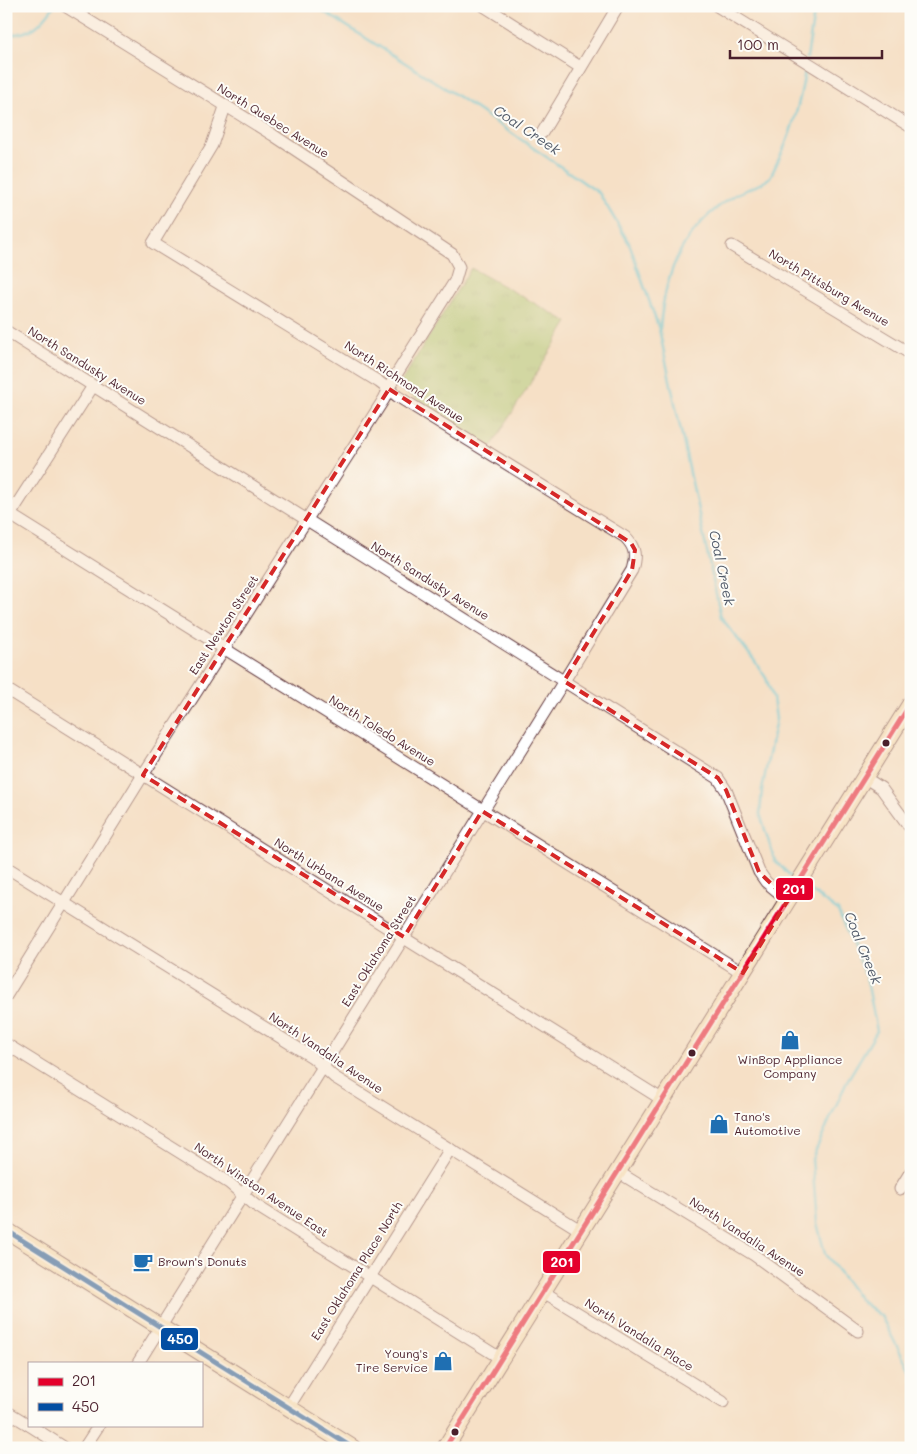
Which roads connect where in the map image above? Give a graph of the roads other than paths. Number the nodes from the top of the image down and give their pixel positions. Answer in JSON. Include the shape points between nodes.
{"nodes":[{"id":1,"x":65,"y":6,"type":"edge"},
{"id":2,"x":484,"y":6,"type":"edge"},
{"id":3,"x":618,"y":6,"type":"edge"},
{"id":4,"x":717,"y":6,"type":"edge"},
{"id":5,"x":580,"y":67,"type":"junction"},
{"id":6,"x":225,"y":107,"type":"junction"},
{"id":7,"x":911,"y":127,"type":"edge"},
{"id":8,"x":542,"y":133,"type":"dead end"},
{"id":9,"x":732,"y":246,"type":"dead end"},
{"id":10,"x":458,"y":267,"type":"joint"},
{"id":11,"x":6,"y":331,"type":"edge"},
{"id":12,"x":911,"y":354,"type":"edge"},
{"id":13,"x":93,"y":386,"type":"junction"},
{"id":14,"x":388,"y":389,"type":"junction"},
{"id":15,"x":8,"y":513,"type":"edge"},
{"id":16,"x":307,"y":519,"type":"junction"},
{"id":17,"x":635,"y":550,"type":"joint"},
{"id":18,"x":225,"y":650,"type":"junction"},
{"id":19,"x":564,"y":681,"type":"junction"},
{"id":20,"x":6,"y":689,"type":"edge"},
{"id":21,"x":911,"y":703,"type":"edge"},
{"id":22,"x":144,"y":775,"type":"junction"},
{"id":23,"x":864,"y":778,"type":"junction"},
{"id":24,"x":482,"y":811,"type":"junction"},
{"id":25,"x":911,"y":829,"type":"edge"},
{"id":26,"x":6,"y":866,"type":"edge"},
{"id":27,"x":790,"y":897,"type":"junction"},
{"id":28,"x":64,"y":903,"type":"junction"},
{"id":29,"x":404,"y":938,"type":"junction"},
{"id":30,"x":743,"y":973,"type":"junction"},
{"id":31,"x":6,"y":996,"type":"edge"},
{"id":32,"x":6,"y":1044,"type":"edge"},
{"id":33,"x":322,"y":1067,"type":"junction"},
{"id":34,"x":663,"y":1100,"type":"junction"},
{"id":35,"x":450,"y":1149,"type":"junction"},
{"id":36,"x":911,"y":1171,"type":"edge"},
{"id":37,"x":618,"y":1172,"type":"junction"},
{"id":38,"x":900,"y":1189,"type":"dead end"},
{"id":39,"x":243,"y":1194,"type":"junction"},
{"id":40,"x":6,"y":1230,"type":"edge"},
{"id":41,"x":580,"y":1230,"type":"junction"},
{"id":42,"x":370,"y":1277,"type":"junction"},
{"id":43,"x":542,"y":1291,"type":"junction"},
{"id":44,"x":161,"y":1327,"type":"junction"},
{"id":45,"x":858,"y":1331,"type":"dead end"},
{"id":46,"x":500,"y":1358,"type":"junction"},
{"id":47,"x":139,"y":1362,"type":"edge"},
{"id":48,"x":723,"y":1402,"type":"dead end"},
{"id":49,"x":288,"y":1408,"type":"junction"},
{"id":50,"x":6,"y":1411,"type":"edge"},
{"id":51,"x":28,"y":1424,"type":"edge"},
{"id":52,"x":31,"y":1426,"type":"edge"},
{"id":53,"x":98,"y":1426,"type":"edge"},
{"id":54,"x":65,"y":1448,"type":"edge"},
{"id":55,"x":84,"y":1448,"type":"edge"},
{"id":56,"x":353,"y":1448,"type":"edge"},
{"id":57,"x":445,"y":1448,"type":"edge"}],
"edges":[{"from":1,"to":6,"type":"street","name":"North Quebec Avenue"},
{"from":2,"to":5,"type":"street"},
{"from":3,"to":5,"type":"street"},
{"from":4,"to":7,"type":"street"},
{"from":5,"to":8,"type":"street"},
{"from":6,"to":10,"type":"street","name":"North Quebec Avenue","via":[[273,135],[452,254]]},
{"from":6,"to":14,"type":"street","name":"North Richmond Avenue","via":[[212,145],[153,243]]},
{"from":9,"to":12,"type":"street","name":"North Pittsburg Avenue"},
{"from":10,"to":14,"type":"street","name":"East Newton Street","via":[[455,281]]},
{"from":11,"to":13,"type":"street","name":"North Sandusky Avenue"},
{"from":13,"to":15,"type":"street"},
{"from":13,"to":16,"type":"street","name":"North Sandusky Avenue"},
{"from":14,"to":16,"type":"street","name":"East Newton Street"},
{"from":14,"to":17,"type":"street","name":"North Richmond Avenue","via":[[625,537]]},
{"from":15,"to":18,"type":"street","name":"North Toledo Avenue"},
{"from":16,"to":18,"type":"street","name":"East Newton Street"},
{"from":16,"to":19,"type":"street","name":"North Sandusky Avenue"},
{"from":17,"to":19,"type":"street","name":"East Oklahoma Street","via":[[632,570]]},
{"from":18,"to":22,"type":"street","name":"East Newton Street"},
{"from":18,"to":24,"type":"street","name":"North Toledo Avenue"},
{"from":19,"to":24,"type":"street","name":"East Oklahoma Street"},
{"from":19,"to":27,"type":"street","name":"North Sandusky Avenue","via":[[718,778],[726,790],[759,872],[766,882]]},
{"from":20,"to":22,"type":"street","name":"North Urbana Avenue"},
{"from":21,"to":23,"type":"main road"},
{"from":22,"to":28,"type":"street","name":"East Newton Street"},
{"from":22,"to":29,"type":"street","name":"North Urbana Avenue"},
{"from":23,"to":25,"type":"street","via":[[880,788]]},
{"from":23,"to":27,"type":"main road"},
{"from":24,"to":29,"type":"street","name":"East Oklahoma Street"},
{"from":24,"to":30,"type":"street","name":"North Toledo Avenue"},
{"from":26,"to":28,"type":"street","name":"North Vandalia Avenue"},
{"from":27,"to":30,"type":"main road"},
{"from":28,"to":31,"type":"street","name":"East Newton Street"},
{"from":28,"to":33,"type":"street","name":"North Vandalia Avenue","via":[[312,1057]]},
{"from":29,"to":33,"type":"street","name":"East Oklahoma Street"},
{"from":29,"to":34,"type":"street","name":"North Urbana Avenue"},
{"from":30,"to":34,"type":"main road"},
{"from":32,"to":39,"type":"street","name":"North Winston Avenue East"},
{"from":33,"to":35,"type":"street","name":"North Vandalia Avenue"},
{"from":33,"to":39,"type":"street","name":"East Oklahoma Street"},
{"from":34,"to":37,"type":"main road"},
{"from":35,"to":41,"type":"street","name":"North Vandalia Avenue"},
{"from":35,"to":42,"type":"street","name":"East Oklahoma Place North"},
{"from":36,"to":38,"type":"street"},
{"from":37,"to":41,"type":"main road"},
{"from":37,"to":45,"type":"street","name":"North Vandalia Avenue","via":[[754,1255]]},
{"from":39,"to":42,"type":"street","name":"North Winston Avenue East","via":[[255,1205]]},
{"from":39,"to":44,"type":"street","name":"East Oklahoma Street"},
{"from":40,"to":44,"type":"main road"},
{"from":41,"to":43,"type":"main road"},
{"from":42,"to":46,"type":"street","name":"North Winston Avenue East"},
{"from":42,"to":49,"type":"street","name":"East Oklahoma Place North"},
{"from":43,"to":46,"type":"main road"},
{"from":43,"to":48,"type":"street","name":"North Vandalia Place"},
{"from":44,"to":47,"type":"street","name":"East Oklahoma Street"},
{"from":44,"to":49,"type":"main road"},
{"from":46,"to":57,"type":"main road"},
{"from":49,"to":56,"type":"main road"},
{"from":50,"to":51,"type":"street"},
{"from":52,"to":54,"type":"street"},
{"from":53,"to":55,"type":"street"}]}
